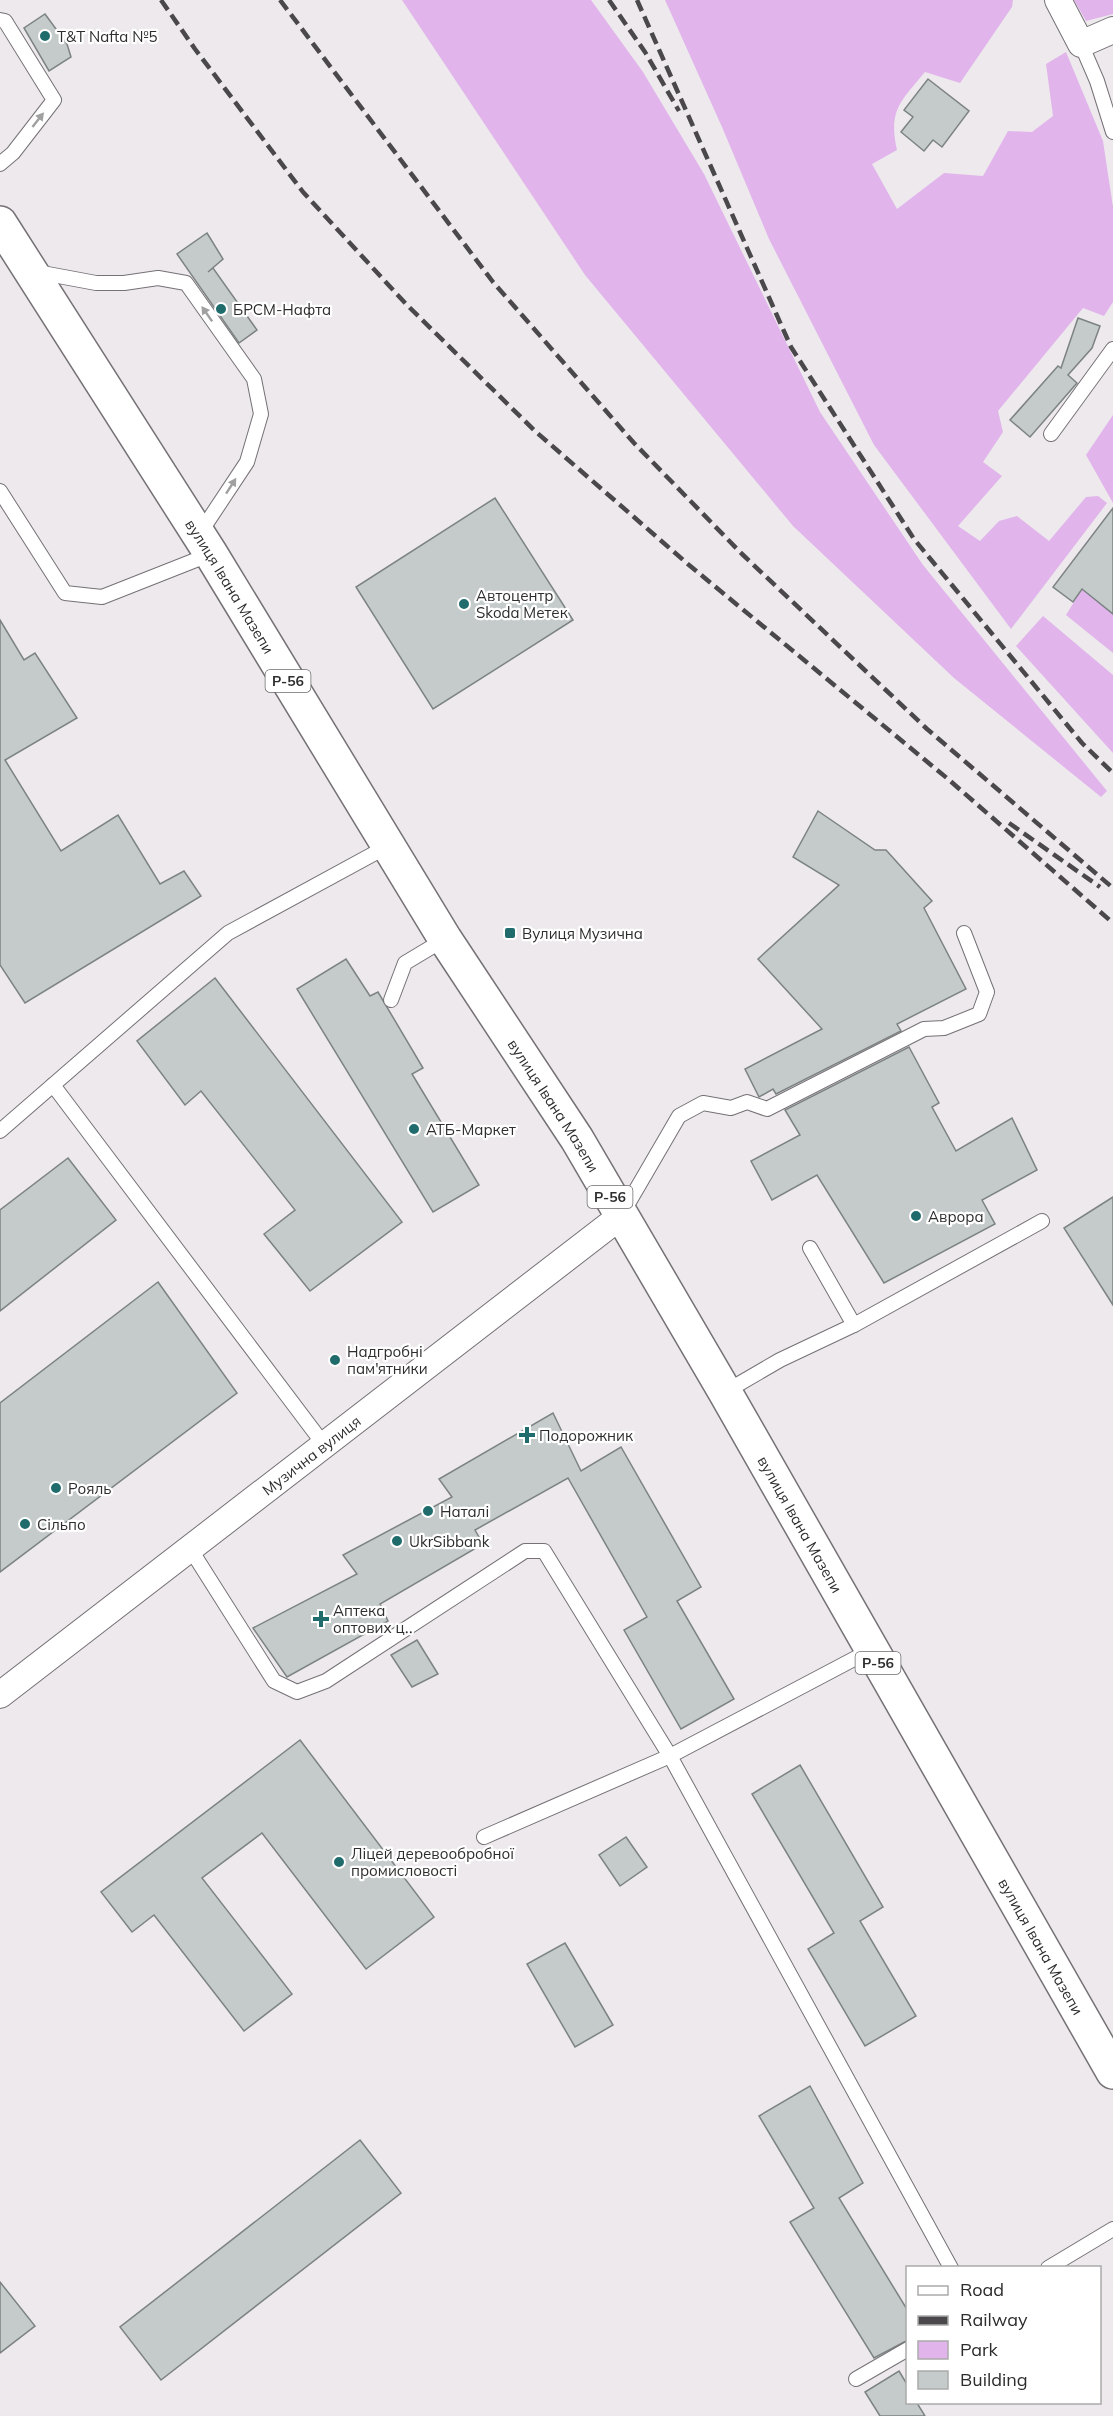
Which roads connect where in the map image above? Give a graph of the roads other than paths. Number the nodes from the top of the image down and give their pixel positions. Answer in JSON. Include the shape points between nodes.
{"nodes":[{"id":1,"x":1058,"y":0,"type":"edge"},
{"id":2,"x":0,"y":20,"type":"edge"},
{"id":3,"x":1113,"y":30,"type":"edge"},
{"id":4,"x":1081,"y":44,"type":"junction"},
{"id":5,"x":1113,"y":132,"type":"edge"},
{"id":6,"x":0,"y":164,"type":"edge"},
{"id":7,"x":4,"y":238,"type":"edge"},
{"id":8,"x":30,"y":271,"type":"junction"},
{"id":9,"x":1113,"y":349,"type":"edge"},
{"id":10,"x":1051,"y":434,"type":"dead end"},
{"id":11,"x":0,"y":491,"type":"edge"},
{"id":12,"x":205,"y":544,"type":"junction"},
{"id":13,"x":388,"y":846,"type":"junction"},
{"id":14,"x":964,"y":933,"type":"dead end"},
{"id":15,"x":445,"y":939,"type":"junction"},
{"id":16,"x":391,"y":1000,"type":"dead end"},
{"id":17,"x":52,"y":1085,"type":"junction"},
{"id":18,"x":0,"y":1131,"type":"edge"},
{"id":19,"x":621,"y":1215,"type":"junction"},
{"id":20,"x":1042,"y":1221,"type":"dead end"},
{"id":21,"x":810,"y":1248,"type":"dead end"},
{"id":22,"x":854,"y":1325,"type":"junction"},
{"id":23,"x":725,"y":1392,"type":"junction"},
{"id":24,"x":325,"y":1446,"type":"junction"},
{"id":25,"x":191,"y":1550,"type":"junction"},
{"id":26,"x":870,"y":1650,"type":"junction"},
{"id":27,"x":0,"y":1695,"type":"edge"},
{"id":28,"x":670,"y":1755,"type":"junction"},
{"id":29,"x":484,"y":1837,"type":"dead end"},
{"id":30,"x":1113,"y":2072,"type":"edge"},
{"id":31,"x":1113,"y":2229,"type":"edge"},
{"id":32,"x":950,"y":2266,"type":"edge"},
{"id":33,"x":1051,"y":2266,"type":"edge"},
{"id":34,"x":906,"y":2350,"type":"edge"},
{"id":35,"x":856,"y":2379,"type":"dead end"}],
"edges":[{"from":1,"to":4,"type":"street"},
{"from":6,"to":2,"type":"lane","one_way":true,"via":[[54,100],[5,21]]},
{"from":3,"to":4,"type":"street"},
{"from":4,"to":5,"type":"lane"},
{"from":7,"to":8,"type":"main road","name":"вулиця Івана Мазепи","number":"Р-56"},
{"from":8,"to":12,"type":"main road","name":"вулиця Івана Мазепи","number":"Р-56"},
{"from":12,"to":8,"type":"lane","one_way":true,"via":[[247,462],[261,414],[254,379],[186,283],[158,278],[96,283]]},
{"from":9,"to":10,"type":"lane"},
{"from":11,"to":12,"type":"lane","via":[[64,593],[102,597]]},
{"from":12,"to":13,"type":"main road","name":"вулиця Івана Мазепи","number":"Р-56"},
{"from":13,"to":15,"type":"main road","name":"вулиця Івана Мазепи","number":"Р-56"},
{"from":13,"to":17,"type":"lane","via":[[228,933]]},
{"from":14,"to":19,"type":"lane","via":[[987,992],[979,1014],[944,1028],[924,1029],[767,1109],[747,1101],[731,1108],[703,1103],[678,1116]]},
{"from":15,"to":16,"type":"lane","via":[[405,963]]},
{"from":15,"to":19,"type":"main road","name":"вулиця Івана Мазепи","number":"Р-56","via":[[577,1139]]},
{"from":17,"to":18,"type":"lane"},
{"from":17,"to":24,"type":"lane"},
{"from":19,"to":23,"type":"main road","name":"вулиця Івана Мазепи","number":"Р-56"},
{"from":19,"to":24,"type":"street","name":"Музична вулиця"},
{"from":20,"to":22,"type":"lane"},
{"from":21,"to":22,"type":"lane"},
{"from":22,"to":23,"type":"lane","via":[[780,1360]]},
{"from":23,"to":26,"type":"main road","name":"вулиця Івана Мазепи","number":"Р-56"},
{"from":24,"to":25,"type":"street","name":"Музична вулиця"},
{"from":25,"to":27,"type":"street","name":"Музична вулиця"},
{"from":25,"to":28,"type":"lane","via":[[274,1681],[297,1692],[326,1681],[525,1551],[543,1551]]},
{"from":26,"to":28,"type":"lane"},
{"from":26,"to":30,"type":"main road","name":"вулиця Івана Мазепи","number":"Р-56","via":[[1101,2041]]},
{"from":28,"to":29,"type":"lane"},
{"from":28,"to":32,"type":"lane"},
{"from":31,"to":33,"type":"lane"},
{"from":34,"to":35,"type":"lane"}]}
